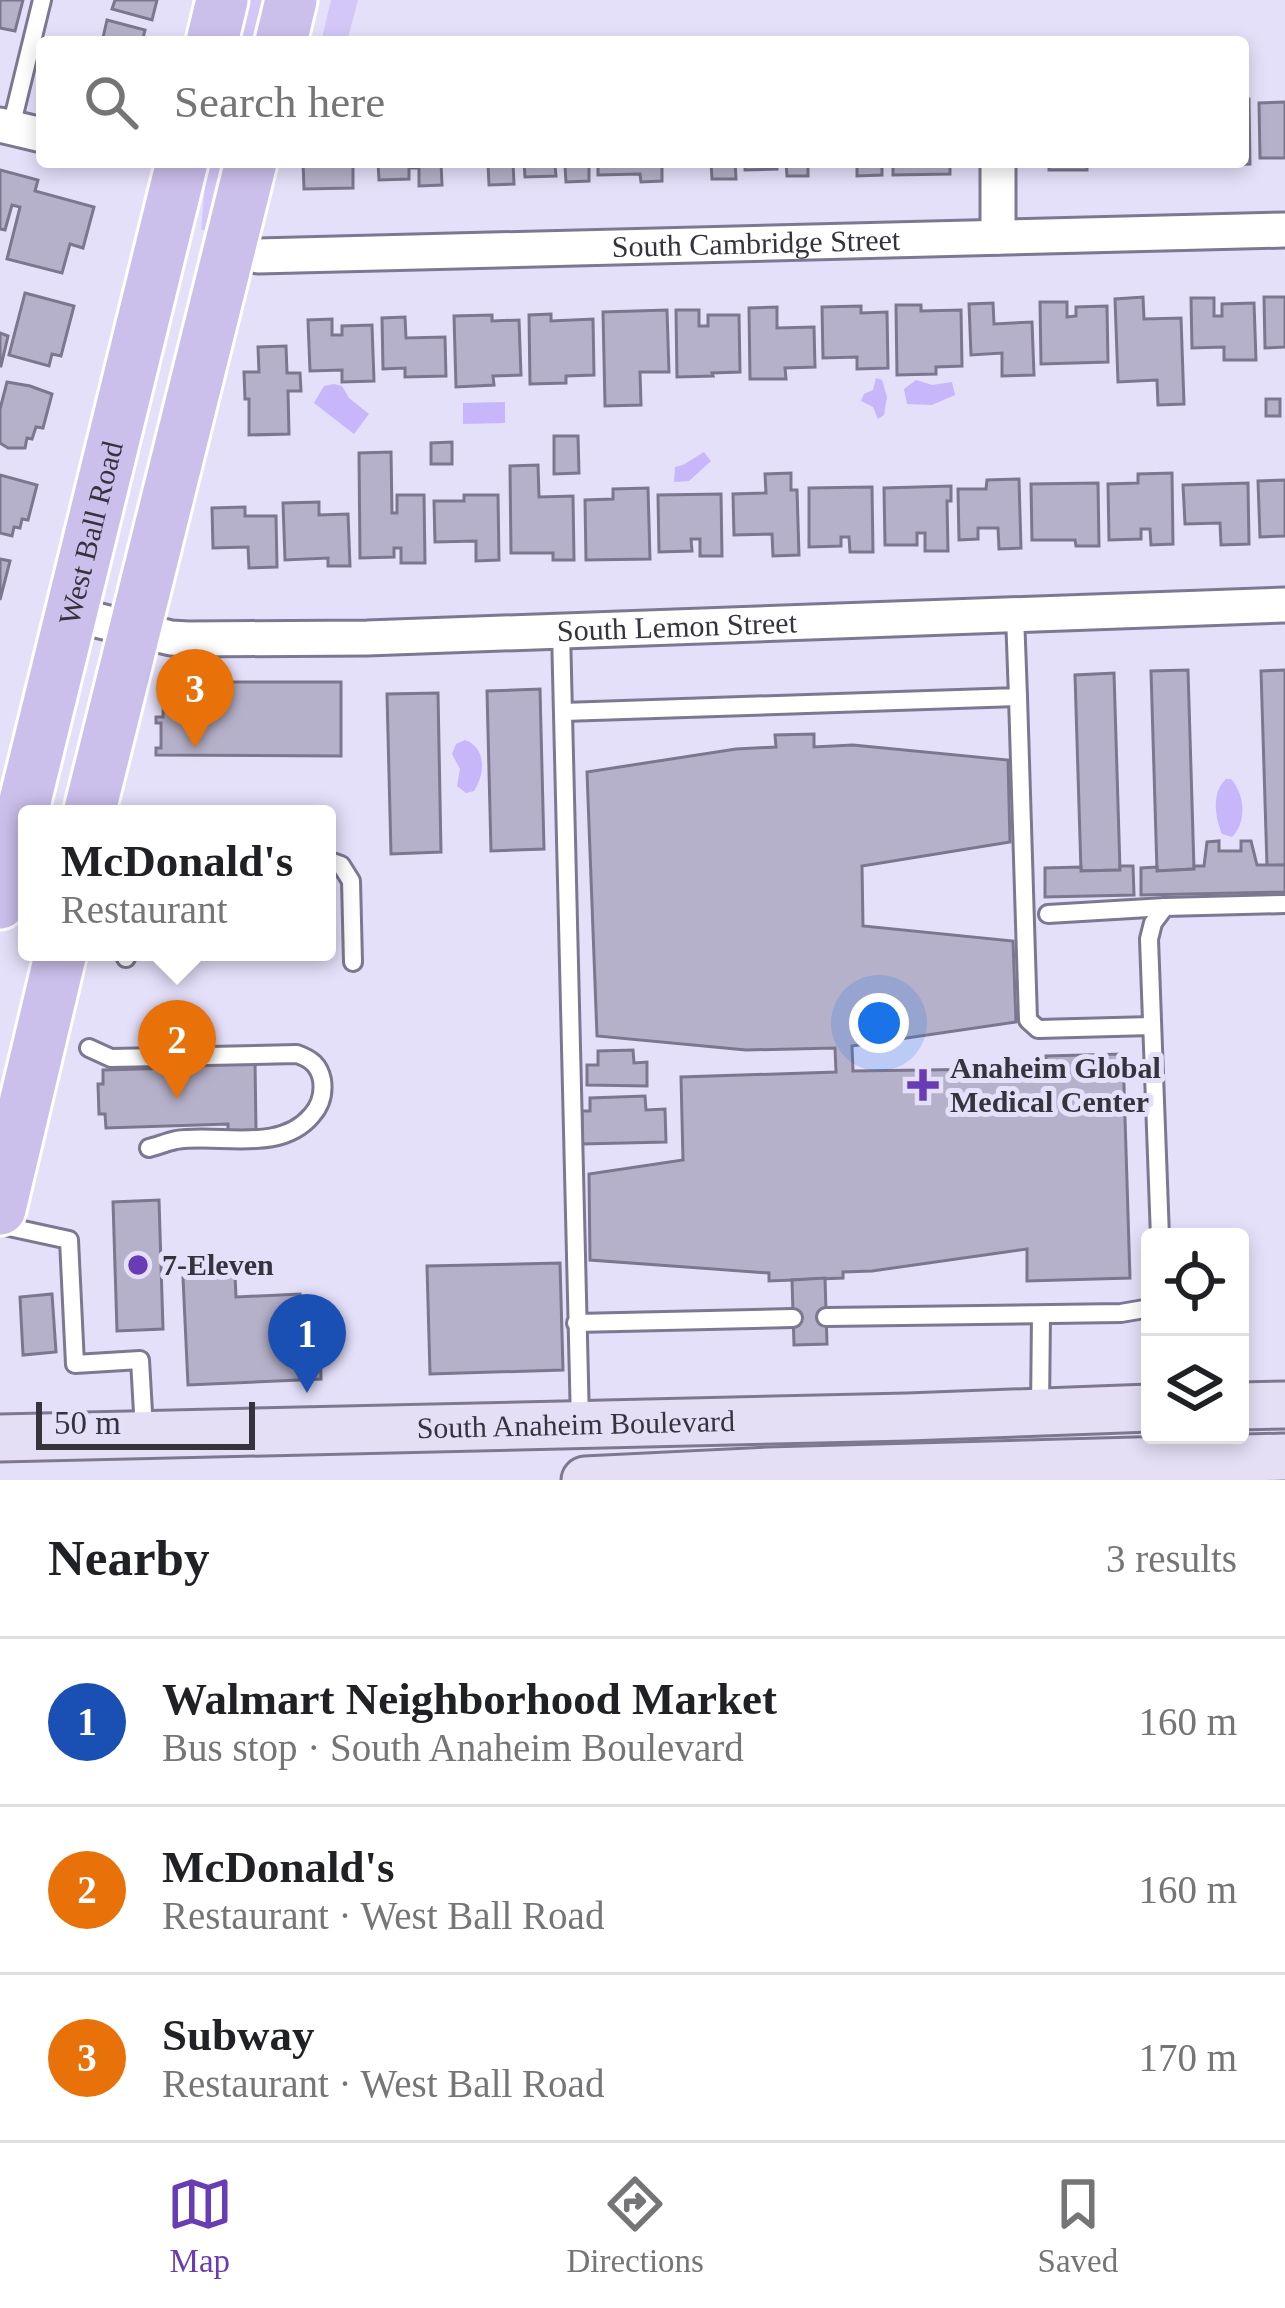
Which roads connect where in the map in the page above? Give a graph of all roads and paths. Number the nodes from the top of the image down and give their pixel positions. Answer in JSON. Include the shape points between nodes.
{"nodes":[{"id":1,"x":42,"y":0,"type":"edge"},
{"id":2,"x":223,"y":0,"type":"edge"},
{"id":3,"x":291,"y":0,"type":"edge"},
{"id":4,"x":214,"y":36,"type":"edge"},
{"id":5,"x":282,"y":36,"type":"edge"},
{"id":6,"x":18,"y":129,"type":"edge"},
{"id":7,"x":169,"y":168,"type":"edge"},
{"id":8,"x":249,"y":168,"type":"edge"},
{"id":9,"x":998,"y":168,"type":"edge"},
{"id":10,"x":1285,"y":230,"type":"edge"},
{"id":11,"x":998,"y":237,"type":"junction"},
{"id":12,"x":229,"y":249,"type":"junction"},
{"id":13,"x":1285,"y":605,"type":"edge"},
{"id":14,"x":71,"y":614,"type":"junction"},
{"id":15,"x":1015,"y":614,"type":"junction"},
{"id":16,"x":135,"y":629,"type":"junction"},
{"id":17,"x":561,"y":631,"type":"junction"},
{"id":18,"x":1018,"y":697,"type":"junction"},
{"id":19,"x":562,"y":712,"type":"junction"},
{"id":20,"x":24,"y":805,"type":"edge"},
{"id":21,"x":91,"y":805,"type":"edge"},
{"id":22,"x":18,"y":830,"type":"edge"},
{"id":23,"x":336,"y":864,"type":"edge"},
{"id":24,"x":0,"y":903,"type":"edge"},
{"id":25,"x":1285,"y":904,"type":"edge"},
{"id":26,"x":1165,"y":907,"type":"junction"},
{"id":27,"x":1048,"y":914,"type":"dead end"},
{"id":28,"x":59,"y":961,"type":"edge"},
{"id":29,"x":353,"y":962,"type":"dead end"},
{"id":30,"x":1152,"y":1026,"type":"junction"},
{"id":31,"x":89,"y":1048,"type":"dead end"},
{"id":32,"x":148,"y":1148,"type":"dead end"},
{"id":33,"x":0,"y":1209,"type":"edge"},
{"id":34,"x":0,"y":1225,"type":"edge"},
{"id":35,"x":1160,"y":1228,"type":"edge"},
{"id":36,"x":1141,"y":1310,"type":"edge"},
{"id":37,"x":1041,"y":1315,"type":"junction"},
{"id":38,"x":826,"y":1317,"type":"dead end"},
{"id":39,"x":793,"y":1318,"type":"dead end"},
{"id":40,"x":576,"y":1323,"type":"junction"},
{"id":41,"x":1264,"y":1405,"type":"edge"},
{"id":42,"x":1141,"y":1408,"type":"edge"},
{"id":43,"x":1040,"y":1412,"type":"junction"},
{"id":44,"x":727,"y":1421,"type":"junction"},
{"id":45,"x":580,"y":1424,"type":"junction"},
{"id":46,"x":144,"y":1433,"type":"junction"},
{"id":47,"x":1141,"y":1433,"type":"edge"},
{"id":48,"x":0,"y":1438,"type":"edge"},
{"id":49,"x":1277,"y":1465,"type":"edge"},
{"id":50,"x":1023,"y":1469,"type":"edge"},
{"id":51,"x":731,"y":1476,"type":"edge"},
{"id":52,"x":585,"y":1480,"type":"edge"}],
"edges":[{"from":1,"to":6,"type":"lane"},
{"from":2,"to":4,"type":"main road"},
{"from":3,"to":5,"type":"main road"},
{"from":7,"to":14,"type":"main road","name":"West Ball Road"},
{"from":8,"to":12,"type":"main road"},
{"from":9,"to":11,"type":"street"},
{"from":10,"to":11,"type":"street","name":"South Cambridge Street"},
{"from":11,"to":12,"type":"street","name":"South Cambridge Street","via":[[258,256]]},
{"from":12,"to":16,"type":"main road"},
{"from":13,"to":15,"type":"street","name":"South Lemon Street"},
{"from":14,"to":16,"type":"street","name":"South Lemon Street"},
{"from":14,"to":20,"type":"main road","name":"West Ball Road"},
{"from":15,"to":17,"type":"street","name":"South Lemon Street"},
{"from":15,"to":18,"type":"lane"},
{"from":16,"to":17,"type":"street","name":"South Lemon Street","via":[[188,640]]},
{"from":16,"to":21,"type":"main road"},
{"from":17,"to":19,"type":"lane"},
{"from":18,"to":19,"type":"lane"},
{"from":18,"to":30,"type":"lane","via":[[1028,1020],[1038,1029]]},
{"from":19,"to":40,"type":"lane"},
{"from":22,"to":24,"type":"main road","name":"West Ball Road"},
{"from":23,"to":29,"type":"lane","via":[[351,881]]},
{"from":25,"to":26,"type":"lane"},
{"from":26,"to":27,"type":"lane"},
{"from":26,"to":30,"type":"lane","via":[[1149,939]]},
{"from":28,"to":33,"type":"main road"},
{"from":30,"to":35,"type":"lane"},
{"from":31,"to":32,"type":"lane","via":[[111,1058],[297,1054],[319,1069],[322,1102],[296,1131]]},
{"from":34,"to":46,"type":"lane","via":[[69,1240],[75,1364],[140,1360]]},
{"from":36,"to":37,"type":"lane"},
{"from":37,"to":38,"type":"lane"},
{"from":37,"to":43,"type":"lane"},
{"from":39,"to":40,"type":"lane"},
{"from":40,"to":45,"type":"lane"},
{"from":41,"to":49,"type":"street"},
{"from":42,"to":43,"type":"main road","name":"South Anaheim Boulevard"},
{"from":43,"to":44,"type":"main road","name":"South Anaheim Boulevard"},
{"from":44,"to":45,"type":"main road","name":"South Anaheim Boulevard"},
{"from":44,"to":51,"type":"street"},
{"from":45,"to":46,"type":"main road","name":"South Anaheim Boulevard"},
{"from":46,"to":48,"type":"main road","name":"South Anaheim Boulevard"},
{"from":47,"to":50,"type":"main road","via":[[1069,1437]]},
{"from":49,"to":50,"type":"main road","name":"South Anaheim Boulevard"},
{"from":50,"to":51,"type":"main road","name":"South Anaheim Boulevard"},
{"from":51,"to":52,"type":"main road","name":"South Anaheim Boulevard"}]}
